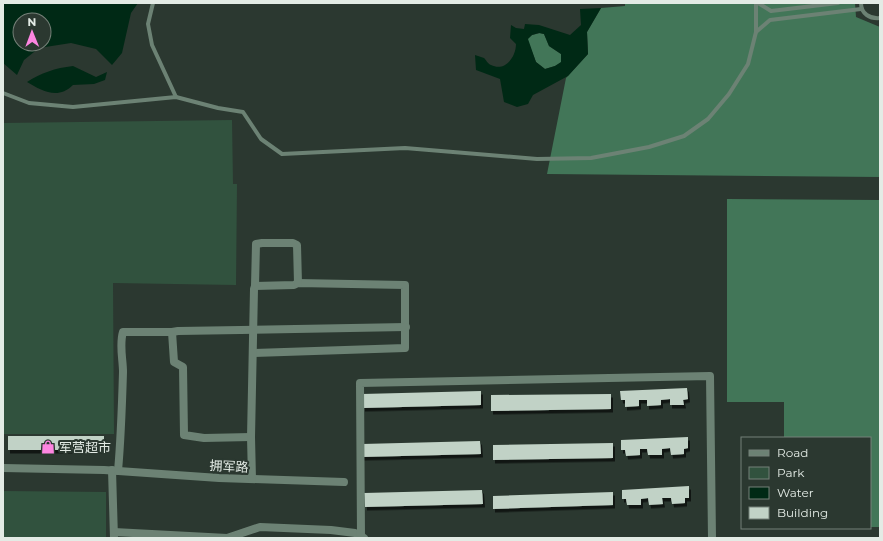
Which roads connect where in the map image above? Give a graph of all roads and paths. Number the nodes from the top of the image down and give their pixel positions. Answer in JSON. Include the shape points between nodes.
{"nodes":[{"id":1,"x":153,"y":3,"type":"edge"},
{"id":2,"x":757,"y":3,"type":"edge"},
{"id":3,"x":838,"y":3,"type":"edge"},
{"id":4,"x":861,"y":3,"type":"edge"},
{"id":5,"x":861,"y":9,"type":"junction"},
{"id":6,"x":880,"y":18,"type":"edge"},
{"id":7,"x":756,"y":32,"type":"junction"},
{"id":8,"x":3,"y":93,"type":"edge"},
{"id":9,"x":176,"y":96,"type":"junction"},
{"id":10,"x":298,"y":283,"type":"junction"},
{"id":11,"x":255,"y":286,"type":"junction"},
{"id":12,"x":406,"y":327,"type":"junction"},
{"id":13,"x":253,"y":329,"type":"junction"},
{"id":14,"x":172,"y":332,"type":"junction"},
{"id":15,"x":253,"y":353,"type":"junction"},
{"id":16,"x":251,"y":437,"type":"junction"},
{"id":17,"x":3,"y":468,"type":"edge"},
{"id":18,"x":115,"y":471,"type":"junction"},
{"id":19,"x":252,"y":479,"type":"junction"},
{"id":20,"x":344,"y":482,"type":"dead end"},
{"id":21,"x":114,"y":535,"type":"edge"},
{"id":22,"x":363,"y":537,"type":"edge"},
{"id":23,"x":712,"y":538,"type":"edge"}],
"edges":[{"from":1,"to":9,"type":"lane","via":[[148,24],[152,45]]},
{"from":2,"to":3,"type":"lane","via":[[771,11]]},
{"from":2,"to":7,"type":"lane"},
{"from":4,"to":5,"type":"lane"},
{"from":5,"to":6,"type":"lane","via":[[874,19]]},
{"from":5,"to":7,"type":"lane","via":[[770,20]]},
{"from":7,"to":9,"type":"lane","via":[[748,64],[729,94],[708,119],[684,136],[649,147],[591,158],[537,160],[405,148],[282,154],[261,139],[243,112]]},
{"from":8,"to":9,"type":"lane","via":[[29,103],[73,108]]},
{"from":10,"to":11,"type":"street"},
{"from":10,"to":11,"type":"street","via":[[296,245],[262,243],[256,244]]},
{"from":10,"to":12,"type":"street","via":[[405,285]]},
{"from":11,"to":13,"type":"street"},
{"from":12,"to":13,"type":"street"},
{"from":12,"to":15,"type":"street","via":[[405,348]]},
{"from":13,"to":14,"type":"street"},
{"from":13,"to":15,"type":"street"},
{"from":14,"to":16,"type":"street","via":[[174,362],[183,367],[184,435],[204,438]]},
{"from":14,"to":18,"type":"street","via":[[123,332],[122,434]]},
{"from":15,"to":16,"type":"street"},
{"from":16,"to":19,"type":"street"},
{"from":17,"to":18,"type":"street","name":"拥军路"},
{"from":18,"to":19,"type":"street","name":"拥军路"},
{"from":18,"to":21,"type":"street"},
{"from":19,"to":20,"type":"street","name":"拥军路"},
{"from":21,"to":22,"type":"street","via":[[227,538],[260,527],[332,530],[355,533]]},
{"from":22,"to":23,"type":"street","via":[[360,383],[710,376]]}]}
